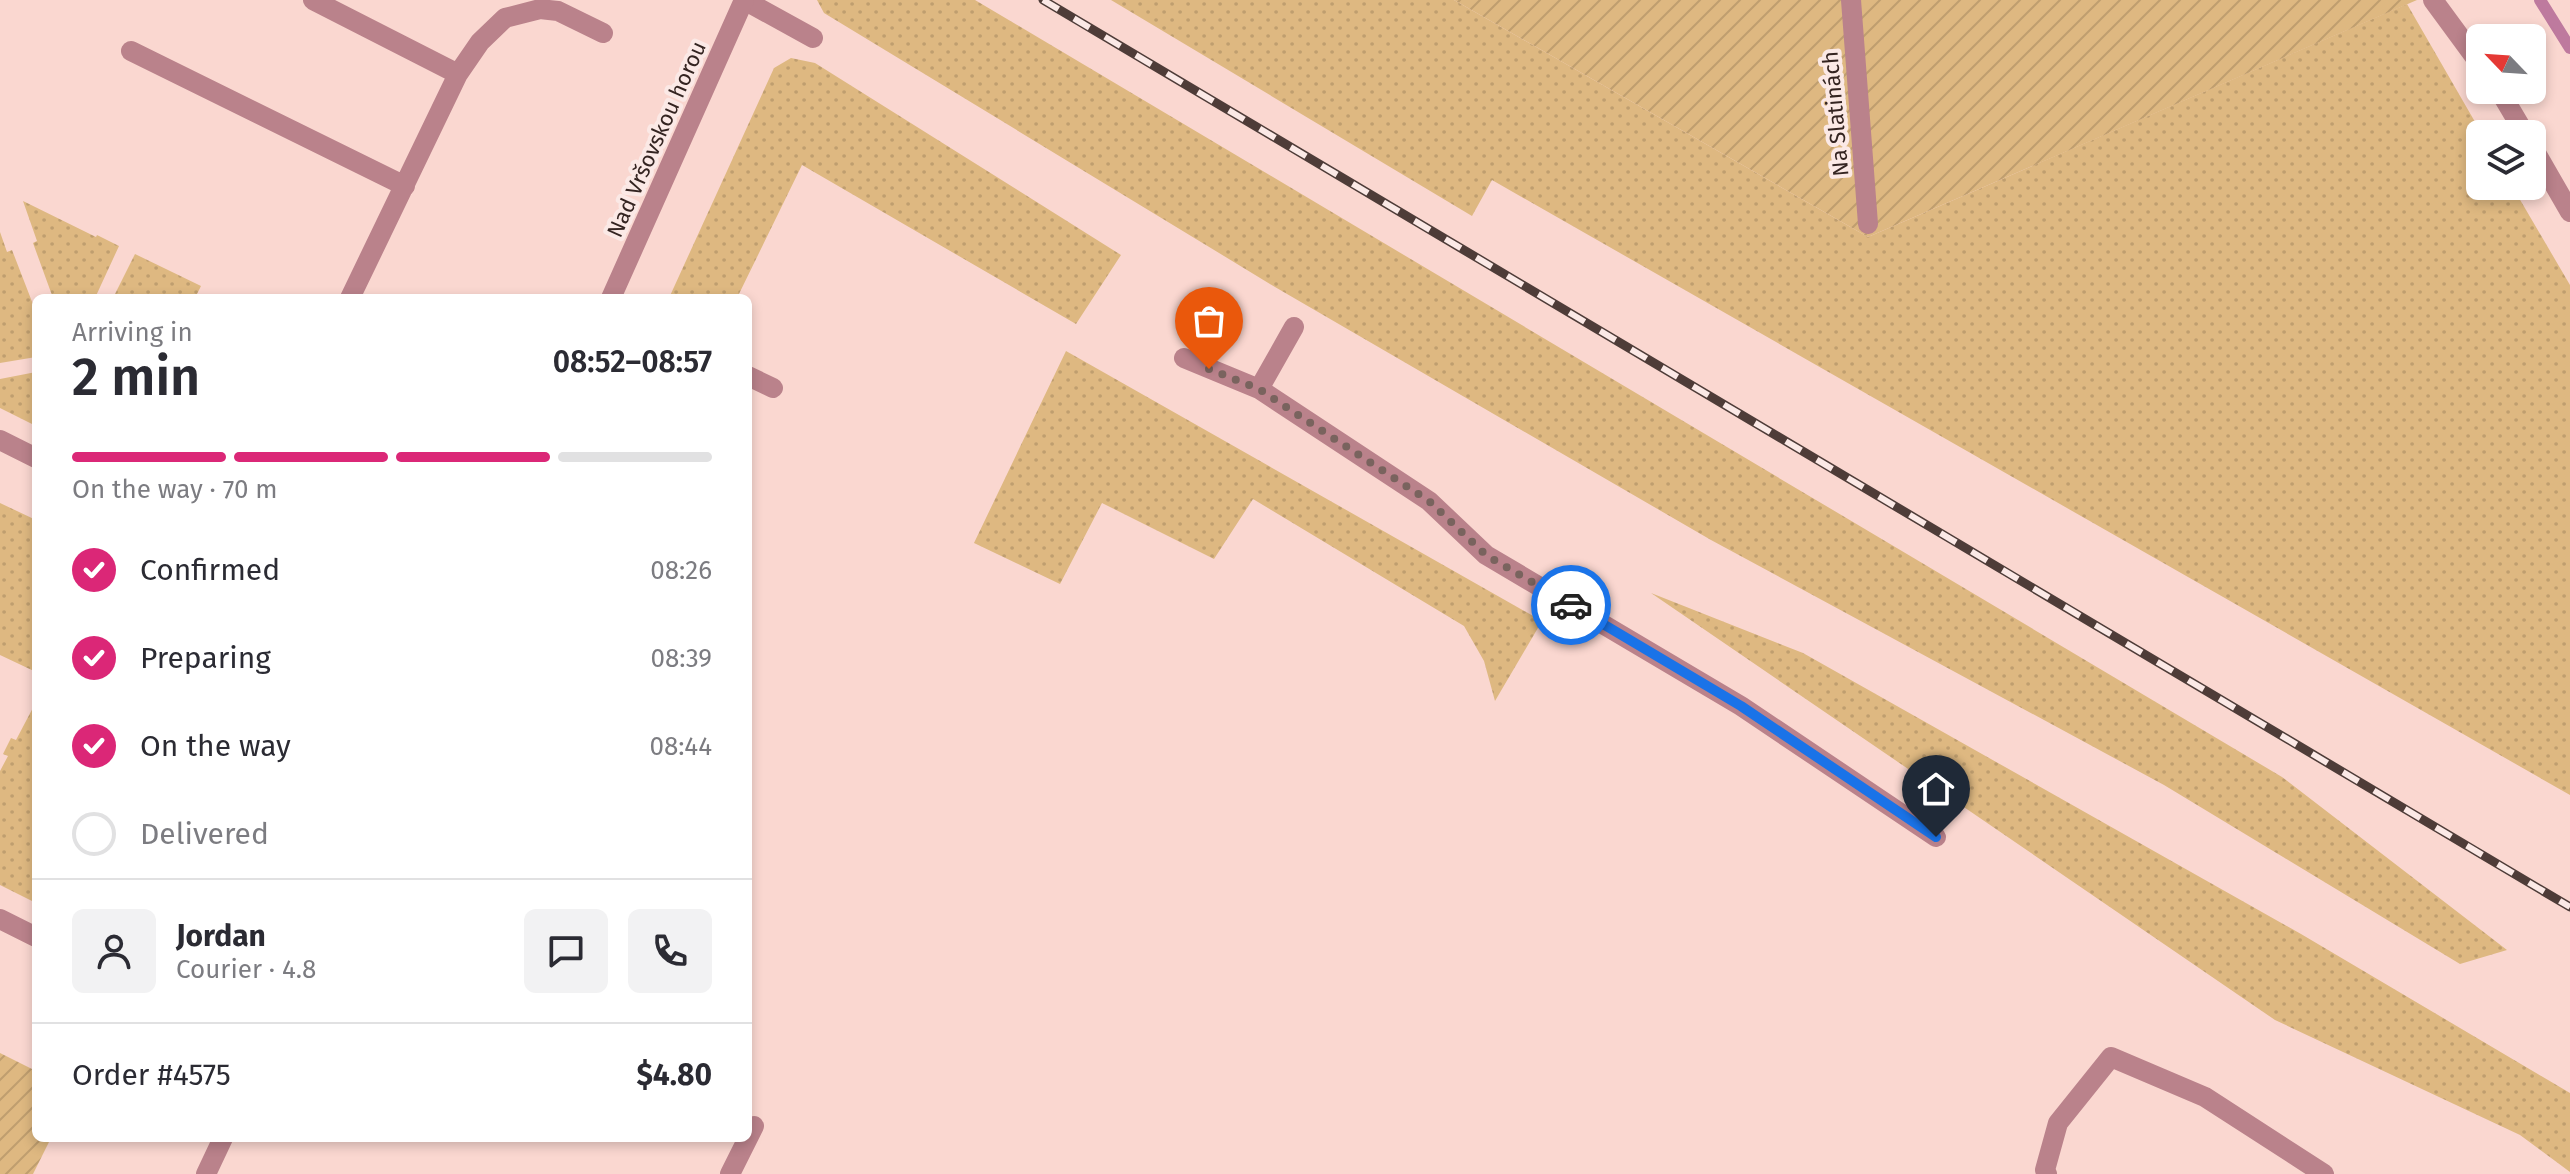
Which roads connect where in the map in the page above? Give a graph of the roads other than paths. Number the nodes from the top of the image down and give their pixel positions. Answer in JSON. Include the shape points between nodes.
{"nodes":[{"id":1,"x":313,"y":0,"type":"edge"},
{"id":2,"x":744,"y":0,"type":"edge"},
{"id":3,"x":1851,"y":0,"type":"edge"},
{"id":4,"x":2433,"y":0,"type":"edge"},
{"id":5,"x":603,"y":33,"type":"dead end"},
{"id":6,"x":813,"y":38,"type":"dead end"},
{"id":7,"x":2466,"y":45,"type":"edge"},
{"id":8,"x":131,"y":51,"type":"dead end"},
{"id":9,"x":458,"y":74,"type":"junction"},
{"id":10,"x":2546,"y":170,"type":"edge"},
{"id":11,"x":405,"y":186,"type":"junction"},
{"id":12,"x":2570,"y":212,"type":"edge"},
{"id":13,"x":1868,"y":224,"type":"dead end"},
{"id":14,"x":352,"y":294,"type":"edge"},
{"id":15,"x":613,"y":294,"type":"edge"},
{"id":16,"x":1294,"y":327,"type":"dead end"},
{"id":17,"x":1184,"y":358,"type":"dead end"},
{"id":18,"x":752,"y":378,"type":"edge"},
{"id":19,"x":773,"y":388,"type":"dead end"},
{"id":20,"x":1259,"y":389,"type":"junction"},
{"id":21,"x":0,"y":440,"type":"edge"},
{"id":22,"x":32,"y":456,"type":"edge"},
{"id":23,"x":1936,"y":837,"type":"dead end"},
{"id":24,"x":0,"y":919,"type":"edge"},
{"id":25,"x":32,"y":935,"type":"edge"},
{"id":26,"x":754,"y":1126,"type":"dead end"},
{"id":27,"x":752,"y":1130,"type":"edge"},
{"id":28,"x":221,"y":1142,"type":"edge"},
{"id":29,"x":746,"y":1142,"type":"edge"},
{"id":30,"x":206,"y":1174,"type":"edge"},
{"id":31,"x":730,"y":1174,"type":"edge"},
{"id":32,"x":2047,"y":1174,"type":"edge"},
{"id":33,"x":2324,"y":1174,"type":"edge"}],
"edges":[{"from":1,"to":9,"type":"street"},
{"from":2,"to":6,"type":"street"},
{"from":2,"to":15,"type":"street","name":"Nad Vršovskou horou"},
{"from":3,"to":13,"type":"street","name":"Na Slatinách"},
{"from":4,"to":7,"type":"street"},
{"from":5,"to":9,"type":"street","via":[[558,11],[540,9],[505,18]]},
{"from":8,"to":11,"type":"street"},
{"from":9,"to":11,"type":"street"},
{"from":10,"to":12,"type":"street"},
{"from":11,"to":14,"type":"street"},
{"from":16,"to":20,"type":"street"},
{"from":17,"to":20,"type":"street"},
{"from":18,"to":19,"type":"street"},
{"from":20,"to":23,"type":"street","via":[[1429,501],[1486,555],[1741,706]]},
{"from":21,"to":22,"type":"street"},
{"from":24,"to":25,"type":"street"},
{"from":26,"to":27,"type":"street"},
{"from":28,"to":30,"type":"street"},
{"from":29,"to":31,"type":"street"},
{"from":32,"to":33,"type":"street","via":[[2058,1123],[2111,1057],[2205,1097]]}]}
